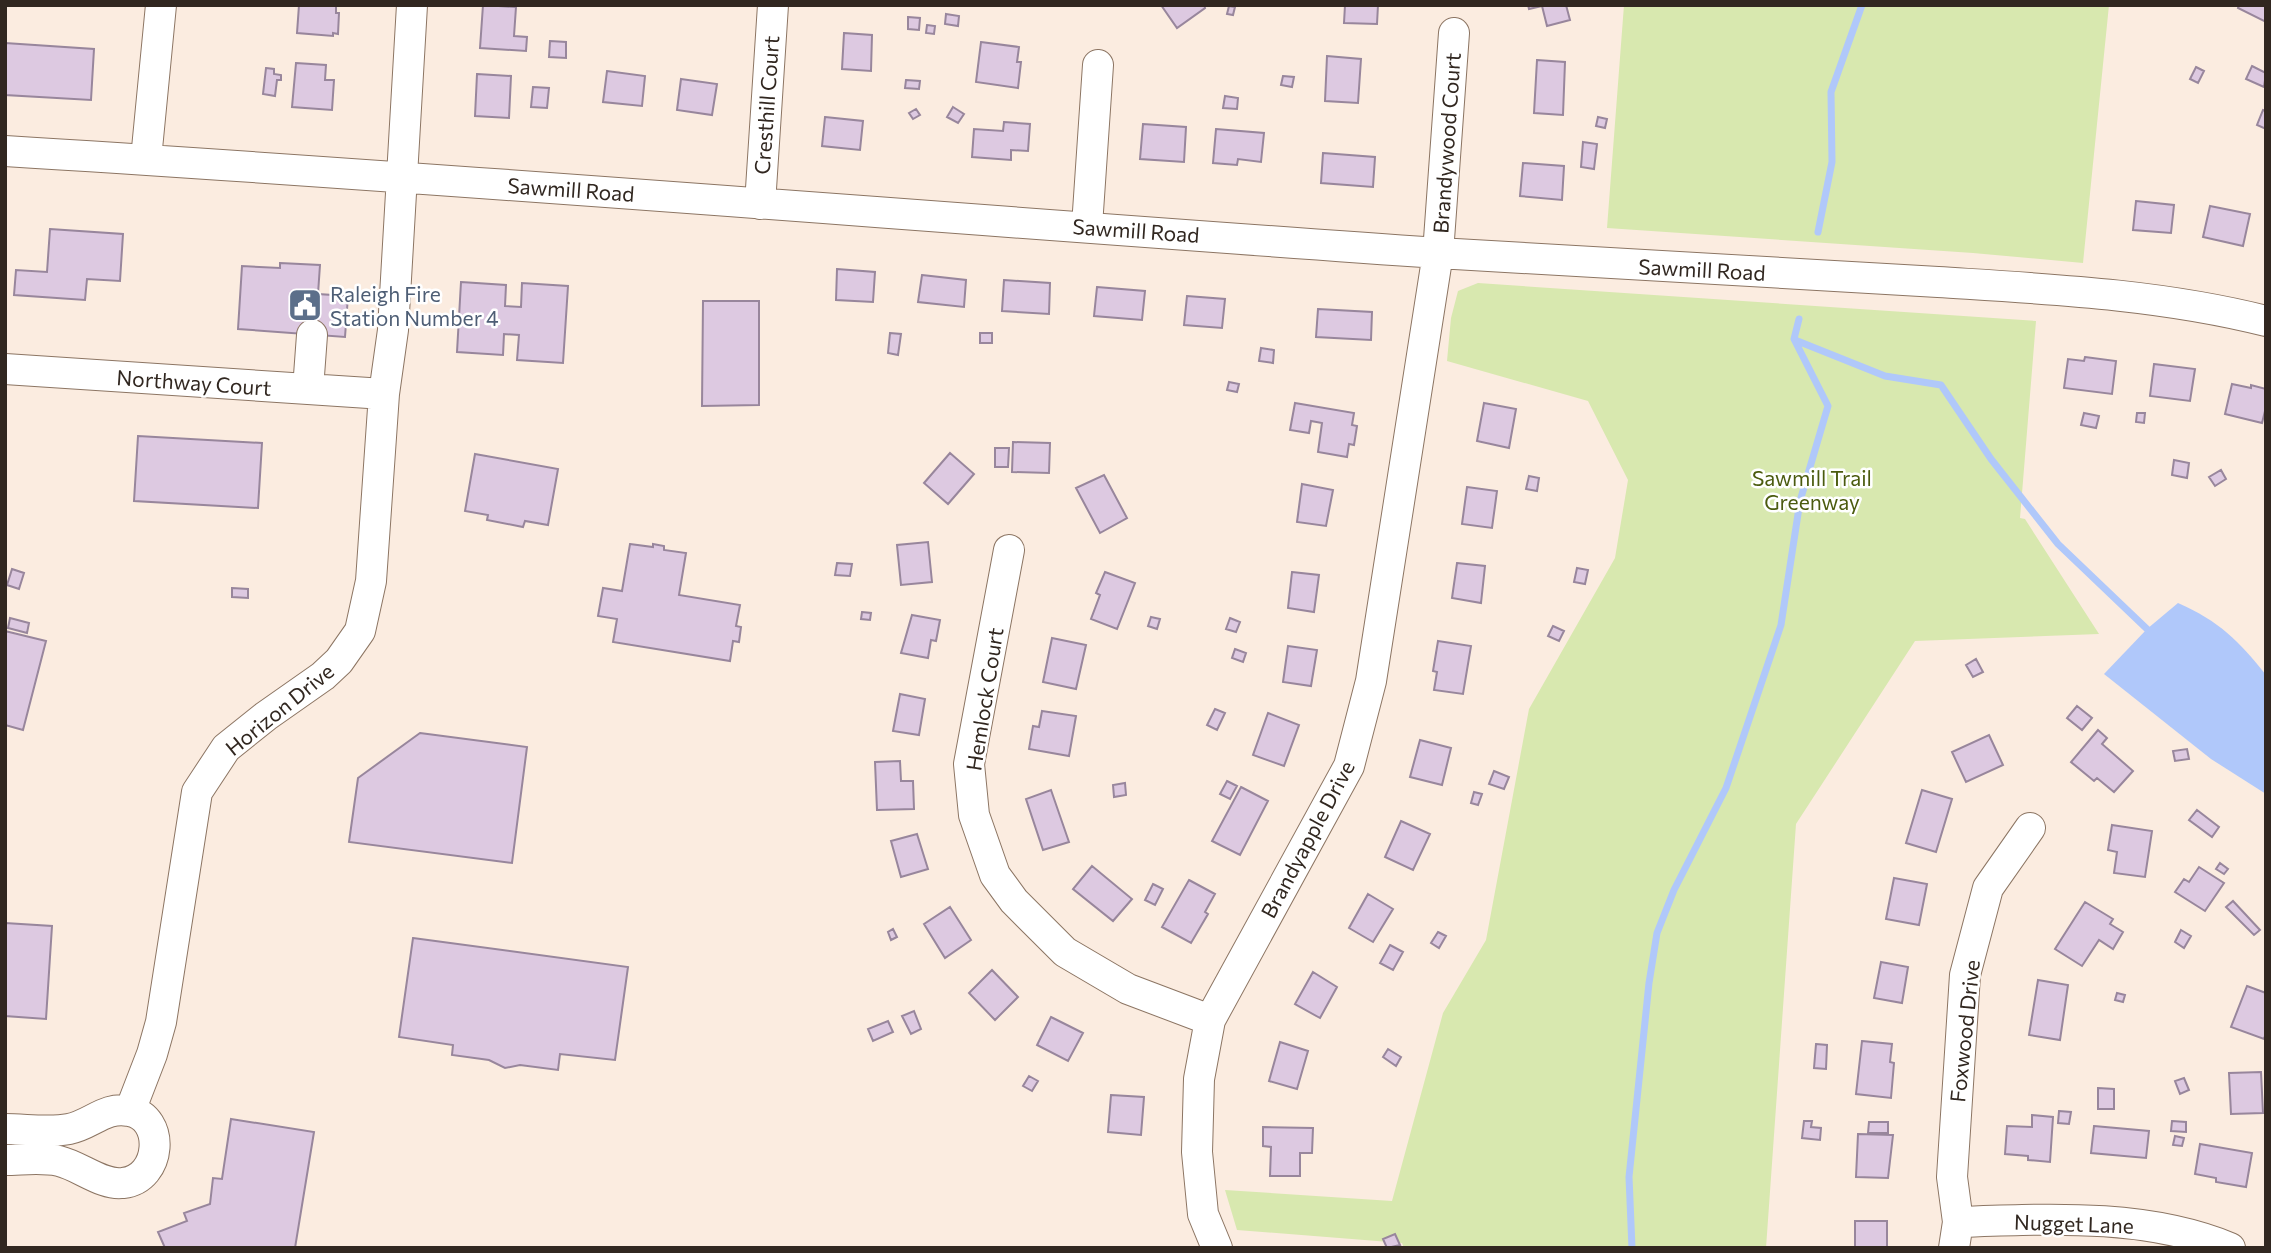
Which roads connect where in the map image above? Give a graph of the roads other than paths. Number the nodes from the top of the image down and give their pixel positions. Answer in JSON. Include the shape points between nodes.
{"nodes":[{"id":1,"x":161,"y":5,"type":"edge"},
{"id":2,"x":412,"y":5,"type":"edge"},
{"id":3,"x":773,"y":5,"type":"edge"},
{"id":4,"x":1454,"y":33,"type":"dead end"},
{"id":5,"x":1098,"y":65,"type":"dead end"},
{"id":6,"x":5,"y":151,"type":"edge"},
{"id":7,"x":146,"y":159,"type":"junction"},
{"id":8,"x":401,"y":176,"type":"junction"},
{"id":9,"x":760,"y":204,"type":"junction"},
{"id":10,"x":1087,"y":226,"type":"junction"},
{"id":11,"x":1438,"y":253,"type":"junction"},
{"id":12,"x":2266,"y":321,"type":"edge"},
{"id":13,"x":312,"y":335,"type":"dead end"},
{"id":14,"x":5,"y":369,"type":"edge"},
{"id":15,"x":308,"y":389,"type":"junction"},
{"id":16,"x":384,"y":394,"type":"junction"},
{"id":17,"x":1009,"y":550,"type":"dead end"},
{"id":18,"x":2029,"y":828,"type":"dead end"},
{"id":19,"x":1210,"y":1020,"type":"junction"},
{"id":20,"x":130,"y":1111,"type":"junction"},
{"id":21,"x":5,"y":1129,"type":"edge"},
{"id":22,"x":5,"y":1160,"type":"edge"},
{"id":23,"x":1956,"y":1235,"type":"edge"},
{"id":24,"x":1217,"y":1248,"type":"edge"},
{"id":25,"x":2230,"y":1248,"type":"edge"}],
"edges":[{"from":1,"to":7,"type":"street"},
{"from":2,"to":8,"type":"street","name":"Horizon Drive"},
{"from":3,"to":9,"type":"street","name":"Cresthill Court"},
{"from":4,"to":11,"type":"street","name":"Brandywood Court"},
{"from":5,"to":10,"type":"street"},
{"from":6,"to":7,"type":"street","name":"Sawmill Road"},
{"from":7,"to":8,"type":"street","name":"Sawmill Road"},
{"from":8,"to":9,"type":"street","name":"Sawmill Road"},
{"from":8,"to":16,"type":"street","name":"Horizon Drive","via":[[393,330]]},
{"from":9,"to":10,"type":"street","name":"Sawmill Road"},
{"from":10,"to":11,"type":"street","name":"Sawmill Road"},
{"from":11,"to":12,"type":"street","name":"Sawmill Road","via":[[2127,296]]},
{"from":11,"to":19,"type":"street","name":"Brandyapple Drive","via":[[1371,681],[1349,766]]},
{"from":13,"to":15,"type":"street"},
{"from":14,"to":15,"type":"street","name":"Northway Court"},
{"from":15,"to":16,"type":"street","name":"Northway Court"},
{"from":16,"to":20,"type":"street","name":"Horizon Drive","via":[[371,581],[360,631],[323,676],[226,748],[197,792],[161,1022]]},
{"from":17,"to":19,"type":"street","name":"Hemlock Court","via":[[969,764],[974,815],[995,875],[1065,952],[1128,989]]},
{"from":18,"to":23,"type":"street","name":"Foxwood Drive","via":[[1988,888],[1965,975],[1952,1177]]},
{"from":19,"to":24,"type":"street","name":"Brandyapple Drive","via":[[1199,1079],[1197,1152],[1203,1214]]},
{"from":20,"to":21,"type":"street","via":[[113,1110],[70,1129]]},
{"from":20,"to":22,"type":"street","via":[[148,1124],[155,1147],[148,1170],[133,1182],[113,1184],[55,1160]]},
{"from":23,"to":25,"type":"street","name":"Nugget Lane","via":[[2048,1219],[2139,1225]]}]}
